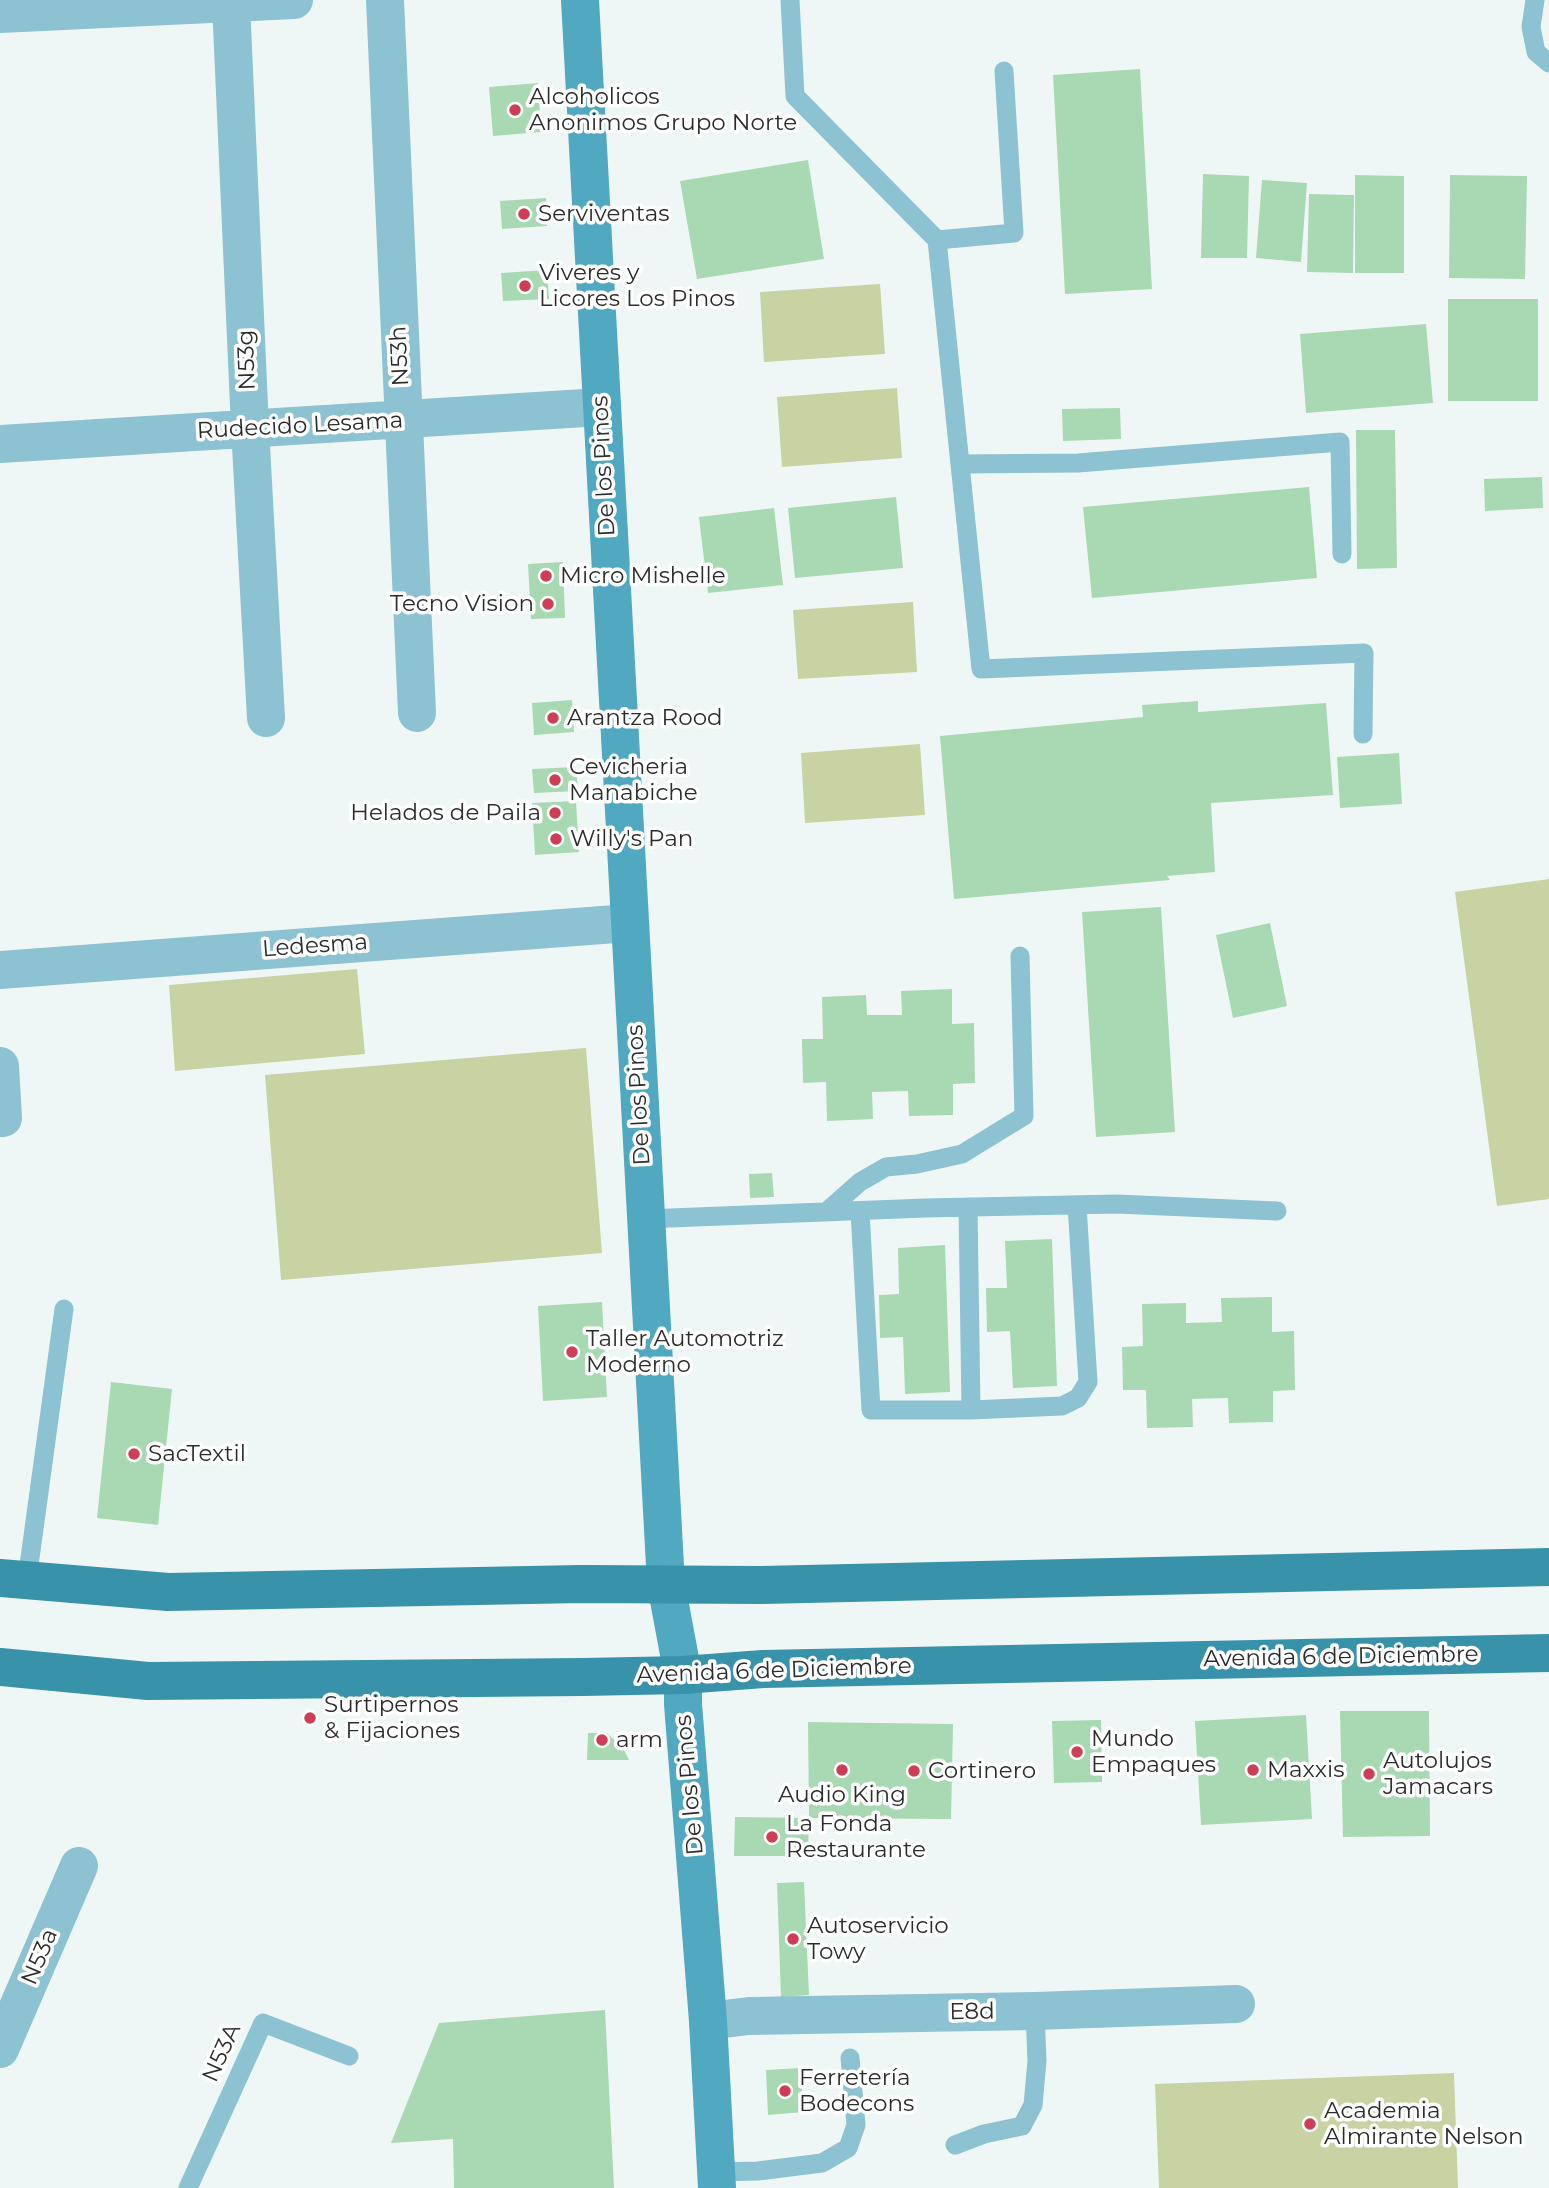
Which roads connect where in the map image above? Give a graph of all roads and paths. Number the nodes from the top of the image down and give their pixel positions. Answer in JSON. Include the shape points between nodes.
{"nodes":[{"id":1,"x":294,"y":0,"type":"edge"},
{"id":2,"x":384,"y":0,"type":"edge"},
{"id":3,"x":580,"y":0,"type":"edge"},
{"id":4,"x":790,"y":0,"type":"edge"},
{"id":5,"x":1535,"y":0,"type":"edge"},
{"id":6,"x":232,"y":3,"type":"junction"},
{"id":7,"x":0,"y":14,"type":"edge"},
{"id":8,"x":1549,"y":63,"type":"edge"},
{"id":9,"x":1004,"y":71,"type":"dead end"},
{"id":10,"x":937,"y":240,"type":"junction"},
{"id":11,"x":601,"y":407,"type":"junction"},
{"id":12,"x":403,"y":420,"type":"junction"},
{"id":13,"x":250,"y":428,"type":"junction"},
{"id":14,"x":0,"y":444,"type":"edge"},
{"id":15,"x":960,"y":464,"type":"junction"},
{"id":16,"x":1342,"y":555,"type":"dead end"},
{"id":17,"x":417,"y":713,"type":"dead end"},
{"id":18,"x":265,"y":718,"type":"dead end"},
{"id":19,"x":1363,"y":734,"type":"dead end"},
{"id":20,"x":629,"y":923,"type":"junction"},
{"id":21,"x":1020,"y":956,"type":"dead end"},
{"id":22,"x":0,"y":970,"type":"edge"},
{"id":23,"x":0,"y":1066,"type":"edge"},
{"id":24,"x":1,"y":1118,"type":"edge"},
{"id":25,"x":1077,"y":1205,"type":"junction"},
{"id":26,"x":968,"y":1207,"type":"junction"},
{"id":27,"x":860,"y":1211,"type":"junction"},
{"id":28,"x":1277,"y":1211,"type":"dead end"},
{"id":29,"x":825,"y":1212,"type":"junction"},
{"id":30,"x":645,"y":1219,"type":"junction"},
{"id":31,"x":64,"y":1309,"type":"dead end"},
{"id":32,"x":971,"y":1410,"type":"junction"},
{"id":33,"x":1549,"y":1567,"type":"edge"},
{"id":34,"x":13,"y":1579,"type":"edge"},
{"id":35,"x":666,"y":1584,"type":"junction"},
{"id":36,"x":1549,"y":1653,"type":"edge"},
{"id":37,"x":0,"y":1667,"type":"edge"},
{"id":38,"x":683,"y":1675,"type":"junction"},
{"id":39,"x":79,"y":1866,"type":"dead end"},
{"id":40,"x":1236,"y":2004,"type":"dead end"},
{"id":41,"x":1035,"y":2011,"type":"junction"},
{"id":42,"x":708,"y":2021,"type":"junction"},
{"id":43,"x":0,"y":2049,"type":"edge"},
{"id":44,"x":349,"y":2056,"type":"dead end"},
{"id":45,"x":850,"y":2058,"type":"dead end"},
{"id":46,"x":955,"y":2145,"type":"dead end"},
{"id":47,"x":717,"y":2180,"type":"edge"},
{"id":48,"x":188,"y":2188,"type":"edge"}],
"edges":[{"from":1,"to":6,"type":"street"},
{"from":2,"to":12,"type":"street","name":"N53h"},
{"from":3,"to":11,"type":"street","name":"De los Pinos"},
{"from":4,"to":10,"type":"lane","via":[[795,96]]},
{"from":5,"to":8,"type":"lane","via":[[1531,27],[1536,52]]},
{"from":6,"to":7,"type":"street"},
{"from":6,"to":13,"type":"street","name":"N53g"},
{"from":9,"to":10,"type":"lane","via":[[1014,233]]},
{"from":10,"to":15,"type":"lane"},
{"from":11,"to":12,"type":"street","name":"Rudecido Lesama"},
{"from":11,"to":20,"type":"street","name":"De los Pinos"},
{"from":12,"to":13,"type":"street","name":"Rudecido Lesama"},
{"from":12,"to":17,"type":"street","name":"N53h"},
{"from":13,"to":14,"type":"street","name":"Rudecido Lesama"},
{"from":13,"to":18,"type":"street","name":"N53g"},
{"from":15,"to":16,"type":"lane","via":[[1078,463],[1340,442]]},
{"from":15,"to":19,"type":"lane","via":[[981,669],[1364,653]]},
{"from":20,"to":22,"type":"street","name":"Ledesma"},
{"from":20,"to":30,"type":"street","name":"De los Pinos"},
{"from":21,"to":29,"type":"lane","via":[[1024,1115],[962,1154],[886,1167]]},
{"from":23,"to":24,"type":"street"},
{"from":25,"to":26,"type":"lane"},
{"from":25,"to":28,"type":"lane"},
{"from":25,"to":32,"type":"lane","via":[[1088,1382],[1078,1398],[1062,1406]]},
{"from":26,"to":27,"type":"lane"},
{"from":26,"to":32,"type":"lane"},
{"from":27,"to":29,"type":"lane"},
{"from":27,"to":32,"type":"lane","via":[[871,1410]]},
{"from":29,"to":30,"type":"lane"},
{"from":30,"to":35,"type":"street","name":"De los Pinos"},
{"from":31,"to":34,"type":"lane"},
{"from":33,"to":35,"type":"main road"},
{"from":34,"to":35,"type":"main road","via":[[168,1592]]},
{"from":35,"to":38,"type":"street","name":"De los Pinos"},
{"from":36,"to":38,"type":"main road","name":"Avenida 6 de Diciembre","via":[[763,1669]]},
{"from":37,"to":38,"type":"main road","name":"Avenida 6 de Diciembre","via":[[148,1681]]},
{"from":38,"to":42,"type":"street","name":"De los Pinos"},
{"from":39,"to":43,"type":"street","name":"N53a"},
{"from":40,"to":41,"type":"street","name":"E8d"},
{"from":41,"to":42,"type":"street","name":"E8d","via":[[750,2016]]},
{"from":41,"to":46,"type":"lane","via":[[1033,2105],[1022,2126]]},
{"from":42,"to":47,"type":"street","name":"De los Pinos"},
{"from":44,"to":48,"type":"lane","name":"N53A","via":[[263,2023]]},
{"from":45,"to":47,"type":"lane","via":[[856,2126],[848,2148],[822,2163]]}]}
